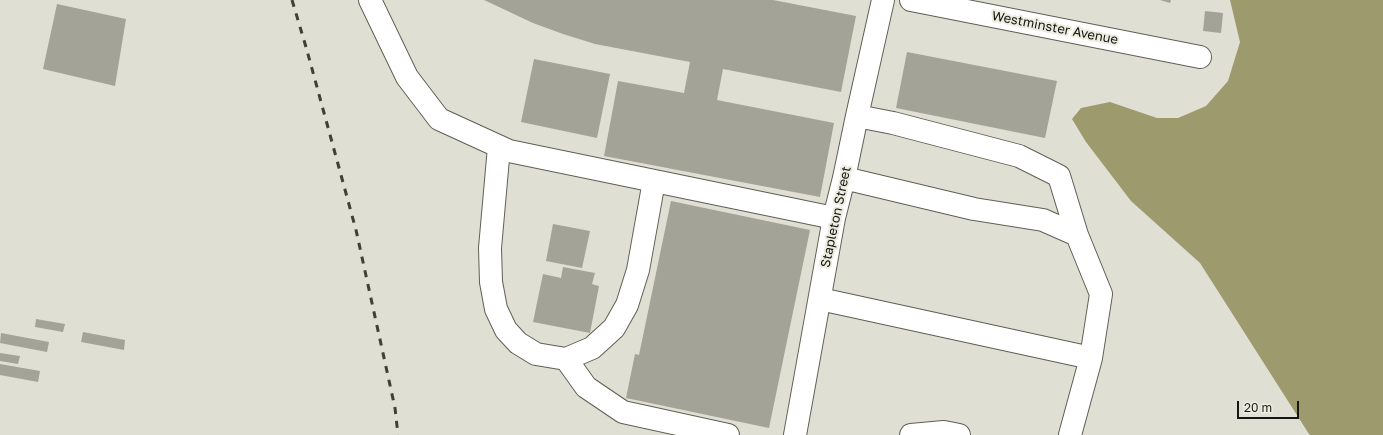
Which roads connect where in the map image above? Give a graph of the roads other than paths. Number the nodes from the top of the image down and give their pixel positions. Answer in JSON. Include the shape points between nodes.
{"nodes":[{"id":1,"x":370,"y":0,"type":"edge"},
{"id":2,"x":883,"y":0,"type":"edge"},
{"id":3,"x":911,"y":0,"type":"edge"},
{"id":4,"x":1200,"y":57,"type":"dead end"},
{"id":5,"x":857,"y":116,"type":"junction"},
{"id":6,"x":499,"y":146,"type":"junction"},
{"id":7,"x":844,"y":178,"type":"junction"},
{"id":8,"x":654,"y":181,"type":"junction"},
{"id":9,"x":834,"y":218,"type":"junction"},
{"id":10,"x":1077,"y":234,"type":"junction"},
{"id":11,"x":820,"y":299,"type":"junction"},
{"id":12,"x":1091,"y":358,"type":"junction"},
{"id":13,"x":566,"y":360,"type":"junction"},
{"id":14,"x":728,"y":435,"type":"edge"},
{"id":15,"x":795,"y":435,"type":"edge"},
{"id":16,"x":911,"y":435,"type":"edge"},
{"id":17,"x":959,"y":435,"type":"edge"},
{"id":18,"x":1070,"y":435,"type":"edge"}],
"edges":[{"from":1,"to":6,"type":"street","via":[[408,77],[439,119]]},
{"from":2,"to":5,"type":"street","name":"Stapleton Street"},
{"from":3,"to":4,"type":"street","name":"Westminster Avenue"},
{"from":5,"to":7,"type":"street","name":"Stapleton Street"},
{"from":5,"to":10,"type":"street","via":[[1019,156],[1059,176]]},
{"from":6,"to":8,"type":"street","via":[[509,151]]},
{"from":6,"to":13,"type":"street","via":[[490,248],[491,282],[496,309],[506,330],[518,343],[536,354]]},
{"from":7,"to":9,"type":"street","name":"Stapleton Street"},
{"from":7,"to":10,"type":"street","via":[[974,209],[1043,220]]},
{"from":8,"to":9,"type":"street"},
{"from":8,"to":13,"type":"street","via":[[638,270],[627,305],[614,328],[592,348]]},
{"from":9,"to":11,"type":"street","name":"Stapleton Street"},
{"from":10,"to":12,"type":"street","via":[[1101,294]]},
{"from":11,"to":12,"type":"street"},
{"from":11,"to":15,"type":"street","name":"Stapleton Street"},
{"from":12,"to":18,"type":"street"},
{"from":13,"to":14,"type":"street","via":[[586,387],[623,412]]},
{"from":16,"to":17,"type":"street","via":[[944,432]]}]}
